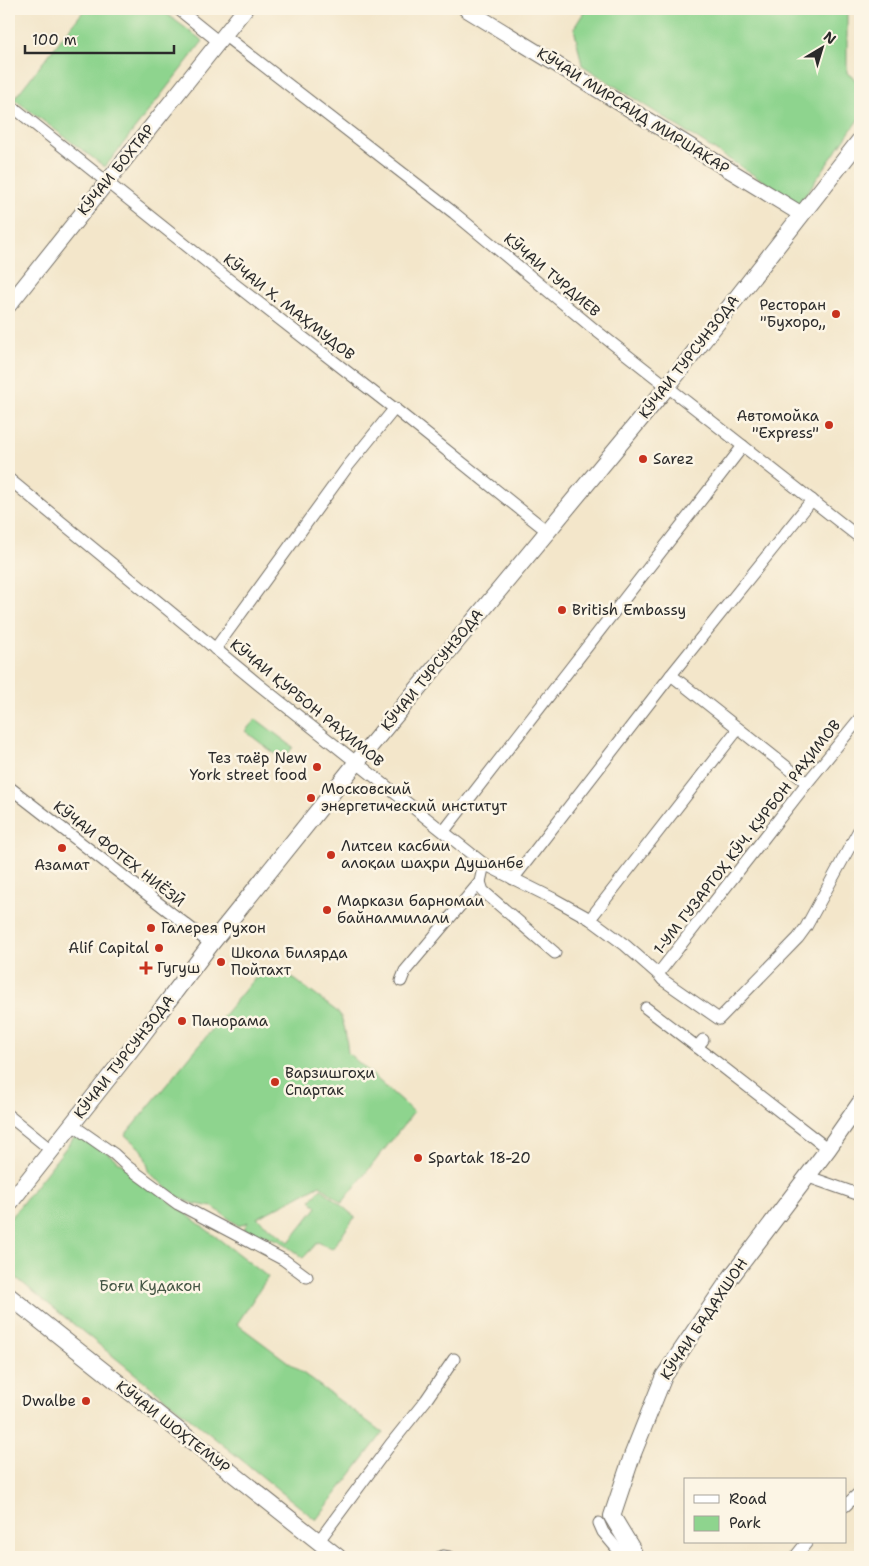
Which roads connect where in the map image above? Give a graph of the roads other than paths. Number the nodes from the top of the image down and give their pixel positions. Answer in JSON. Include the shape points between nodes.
{"nodes":[{"id":1,"x":178,"y":9,"type":"edge"},
{"id":2,"x":245,"y":9,"type":"edge"},
{"id":3,"x":466,"y":9,"type":"edge"},
{"id":4,"x":222,"y":38,"type":"junction"},
{"id":5,"x":13,"y":107,"type":"dead end"},
{"id":6,"x":860,"y":140,"type":"edge"},
{"id":7,"x":107,"y":182,"type":"junction"},
{"id":8,"x":801,"y":214,"type":"junction"},
{"id":9,"x":9,"y":304,"type":"edge"},
{"id":10,"x":666,"y":387,"type":"junction"},
{"id":11,"x":395,"y":408,"type":"junction"},
{"id":12,"x":743,"y":446,"type":"junction"},
{"id":13,"x":9,"y":479,"type":"edge"},
{"id":14,"x":812,"y":500,"type":"junction"},
{"id":15,"x":546,"y":531,"type":"junction"},
{"id":16,"x":860,"y":538,"type":"edge"},
{"id":17,"x":215,"y":648,"type":"junction"},
{"id":18,"x":671,"y":675,"type":"junction"},
{"id":19,"x":860,"y":718,"type":"edge"},
{"id":20,"x":738,"y":729,"type":"junction"},
{"id":21,"x":357,"y":762,"type":"junction"},
{"id":22,"x":807,"y":783,"type":"junction"},
{"id":23,"x":9,"y":787,"type":"edge"},
{"id":24,"x":860,"y":828,"type":"edge"},
{"id":25,"x":444,"y":831,"type":"junction"},
{"id":26,"x":484,"y":864,"type":"junction"},
{"id":27,"x":513,"y":879,"type":"junction"},
{"id":28,"x":480,"y":882,"type":"junction"},
{"id":29,"x":590,"y":919,"type":"junction"},
{"id":30,"x":211,"y":944,"type":"junction"},
{"id":31,"x":555,"y":953,"type":"dead end"},
{"id":32,"x":658,"y":974,"type":"junction"},
{"id":33,"x":401,"y":981,"type":"dead end"},
{"id":34,"x":646,"y":1008,"type":"dead end"},
{"id":35,"x":860,"y":1103,"type":"edge"},
{"id":36,"x":9,"y":1116,"type":"edge"},
{"id":37,"x":71,"y":1124,"type":"junction"},
{"id":38,"x":828,"y":1149,"type":"junction"},
{"id":39,"x":51,"y":1150,"type":"junction"},
{"id":40,"x":806,"y":1176,"type":"junction"},
{"id":41,"x":860,"y":1195,"type":"edge"},
{"id":42,"x":9,"y":1204,"type":"edge"},
{"id":43,"x":307,"y":1277,"type":"dead end"},
{"id":44,"x":9,"y":1296,"type":"edge"},
{"id":45,"x":454,"y":1359,"type":"dead end"},
{"id":46,"x":860,"y":1492,"type":"edge"},
{"id":47,"x":846,"y":1505,"type":"edge"},
{"id":48,"x":599,"y":1523,"type":"dead end"},
{"id":49,"x":318,"y":1542,"type":"junction"},
{"id":50,"x":805,"y":1544,"type":"edge"},
{"id":51,"x":338,"y":1557,"type":"edge"},
{"id":52,"x":440,"y":1557,"type":"edge"},
{"id":53,"x":449,"y":1557,"type":"edge"},
{"id":54,"x":624,"y":1557,"type":"edge"},
{"id":55,"x":635,"y":1557,"type":"edge"},
{"id":56,"x":795,"y":1557,"type":"edge"}],
"edges":[{"from":1,"to":4,"type":"street","name":"КӮЧАИ ТУРДИЕВ"},
{"from":2,"to":4,"type":"street","name":"КӮЧАИ БОХТАР"},
{"from":3,"to":8,"type":"street","name":"КӮЧАИ МИРСАИД МИРШАКАР"},
{"from":4,"to":7,"type":"street","name":"КӮЧАИ БОХТАР"},
{"from":4,"to":10,"type":"street","name":"КӮЧАИ ТУРДИЕВ","via":[[447,207]]},
{"from":5,"to":7,"type":"street","name":"КӮЧАИ Х. МАҲМУДОВ"},
{"from":6,"to":8,"type":"main road","name":"КӮЧАИ ТУРСУНЗОДА"},
{"from":7,"to":9,"type":"street","name":"КӮЧАИ БОХТАР"},
{"from":7,"to":11,"type":"street","name":"КӮЧАИ Х. МАҲМУДОВ"},
{"from":8,"to":10,"type":"main road","name":"КӮЧАИ ТУРСУНЗОДА"},
{"from":10,"to":12,"type":"street","name":"КӮЧАИ ТУРДИЕВ"},
{"from":10,"to":15,"type":"main road","name":"КӮЧАИ ТУРСУНЗОДА"},
{"from":11,"to":15,"type":"street","name":"КӮЧАИ Х. МАҲМУДОВ"},
{"from":11,"to":17,"type":"street","via":[[348,466]]},
{"from":12,"to":14,"type":"street","name":"КӮЧАИ ТУРДИЕВ"},
{"from":12,"to":25,"type":"street"},
{"from":13,"to":17,"type":"street","name":"КӮЧАИ ҚУРБОН РАҲИМОВ"},
{"from":14,"to":16,"type":"street","name":"КӮЧАИ ТУРДИЕВ"},
{"from":14,"to":18,"type":"street"},
{"from":15,"to":21,"type":"main road","name":"КӮЧАИ ТУРСУНЗОДА"},
{"from":17,"to":21,"type":"street","name":"КӮЧАИ ҚУРБОН РАҲИМОВ"},
{"from":18,"to":20,"type":"street"},
{"from":18,"to":27,"type":"street"},
{"from":19,"to":22,"type":"street","name":"1-УМ ГУЗАРГОҲ КӮЧ. ҚУРБОН РАҲИМОВ"},
{"from":20,"to":22,"type":"street"},
{"from":20,"to":29,"type":"street"},
{"from":21,"to":25,"type":"street","name":"КӮЧАИ ҚУРБОН РАҲИМОВ"},
{"from":21,"to":30,"type":"main road","name":"КӮЧАИ ТУРСУНЗОДА"},
{"from":22,"to":32,"type":"street","name":"1-УМ ГУЗАРГОҲ КӮЧ. ҚУРБОН РАҲИМОВ"},
{"from":23,"to":30,"type":"street","name":"КӮЧАИ ФОТЕХ НИЁЗӢ"},
{"from":24,"to":32,"type":"street","name":"КӮЧАИ ҚУРБОН РАҲИМОВ","via":[[798,938],[719,1019]]},
{"from":25,"to":26,"type":"street","name":"КӮЧАИ ҚУРБОН РАҲИМОВ"},
{"from":26,"to":27,"type":"street","name":"КӮЧАИ ҚУРБОН РАҲИМОВ"},
{"from":26,"to":28,"type":"street"},
{"from":27,"to":29,"type":"street","name":"КӮЧАИ ҚУРБОН РАҲИМОВ"},
{"from":28,"to":31,"type":"street","via":[[483,891]]},
{"from":28,"to":33,"type":"street","via":[[405,971]]},
{"from":29,"to":32,"type":"street","name":"КӮЧАИ ҚУРБОН РАҲИМОВ"},
{"from":30,"to":37,"type":"main road","name":"КӮЧАИ ТУРСУНЗОДА"},
{"from":34,"to":38,"type":"street","via":[[700,1044]]},
{"from":35,"to":38,"type":"main road","name":"КӮЧАИ БАДАХШОН"},
{"from":36,"to":39,"type":"street"},
{"from":37,"to":39,"type":"main road","name":"КӮЧАИ ТУРСУНЗОДА"},
{"from":37,"to":43,"type":"street","via":[[178,1204],[284,1260]]},
{"from":38,"to":40,"type":"main road","name":"КӮЧАИ БАДАХШОН"},
{"from":39,"to":42,"type":"main road","name":"КӮЧАИ ТУРСУНЗОДА"},
{"from":40,"to":41,"type":"street"},
{"from":40,"to":55,"type":"main road","name":"КӮЧАИ БАДАХШОН","via":[[731,1277],[664,1376],[612,1516]]},
{"from":44,"to":49,"type":"main road","name":"КӮЧАИ ШОҲТЕМУР"},
{"from":45,"to":49,"type":"street"},
{"from":46,"to":47,"type":"street"},
{"from":48,"to":54,"type":"street"},
{"from":49,"to":51,"type":"main road","name":"КӮЧАИ ШОҲТЕМУР"},
{"from":50,"to":56,"type":"street"},
{"from":52,"to":53,"type":"street"}]}
